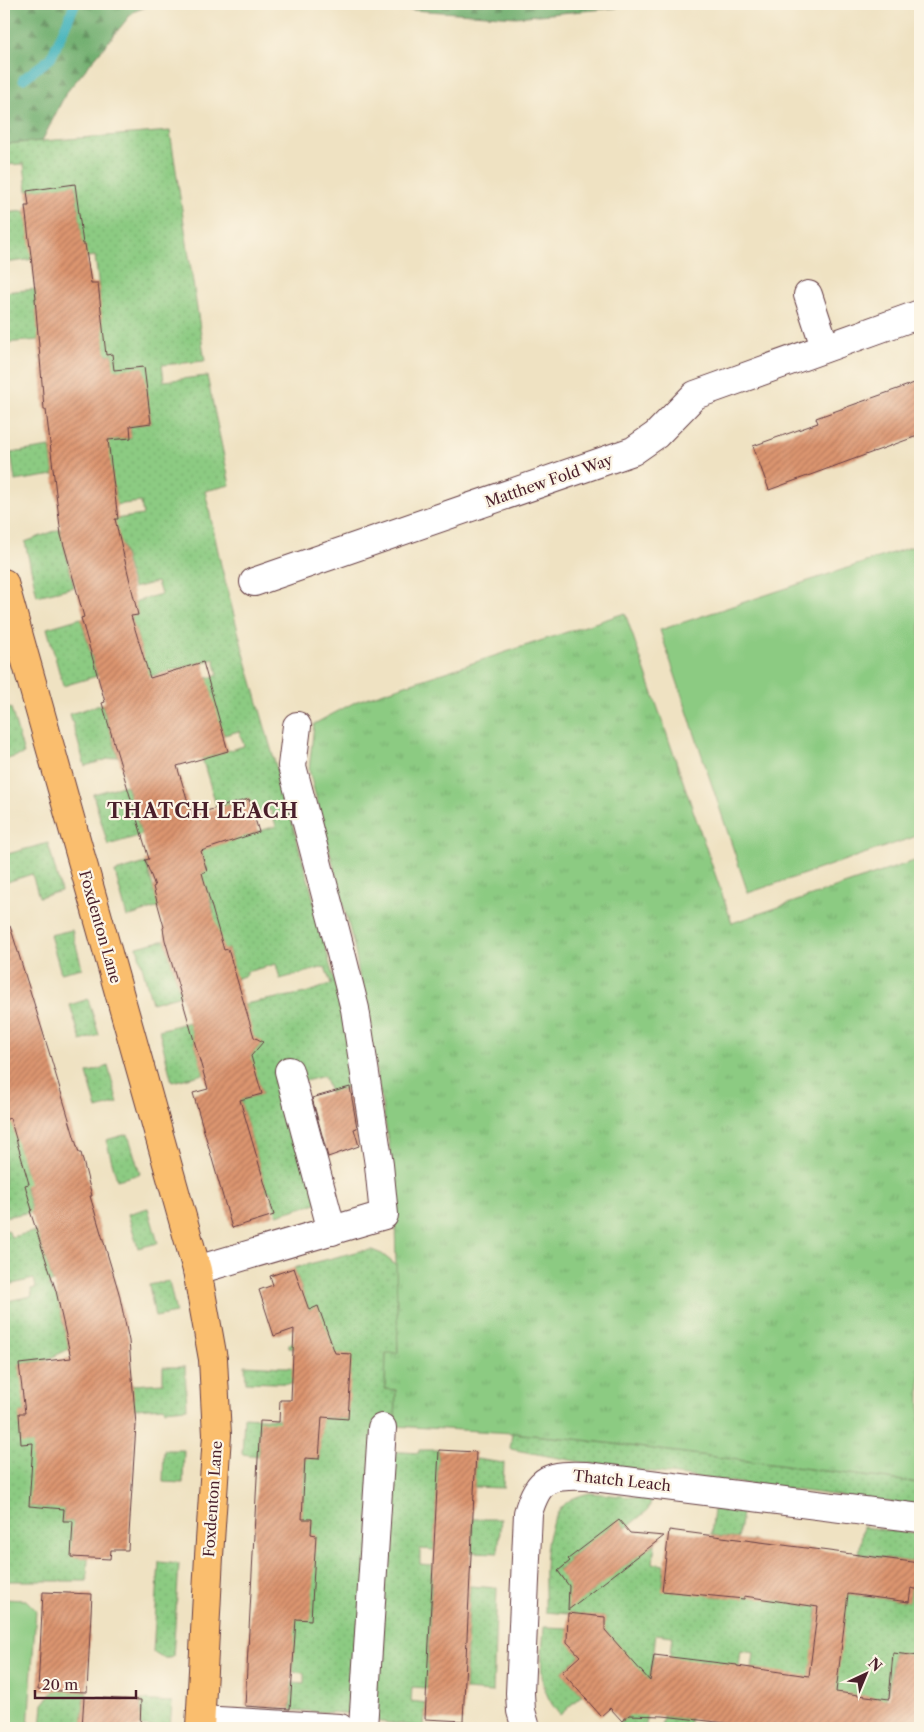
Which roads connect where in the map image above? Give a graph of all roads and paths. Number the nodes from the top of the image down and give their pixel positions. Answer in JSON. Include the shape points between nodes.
{"nodes":[{"id":1,"x":808,"y":295,"type":"dead end"},
{"id":2,"x":920,"y":314,"type":"edge"},
{"id":3,"x":825,"y":347,"type":"junction"},
{"id":4,"x":254,"y":582,"type":"dead end"},
{"id":5,"x":4,"y":583,"type":"edge"},
{"id":6,"x":297,"y":726,"type":"dead end"},
{"id":7,"x":289,"y":1071,"type":"dead end"},
{"id":8,"x":332,"y":1231,"type":"junction"},
{"id":9,"x":197,"y":1270,"type":"junction"},
{"id":10,"x":382,"y":1428,"type":"dead end"},
{"id":11,"x":920,"y":1518,"type":"edge"},
{"id":12,"x":200,"y":1724,"type":"edge"},
{"id":13,"x":340,"y":1728,"type":"edge"},
{"id":14,"x":363,"y":1728,"type":"edge"},
{"id":15,"x":526,"y":1728,"type":"edge"}],
"edges":[{"from":1,"to":3,"type":"street"},
{"from":2,"to":3,"type":"street","name":"Matthew Fold Way"},
{"from":3,"to":4,"type":"street","name":"Matthew Fold Way","via":[[695,395],[656,435],[633,451]]},
{"from":5,"to":9,"type":"main road","name":"Foxdenton Lane"},
{"from":6,"to":8,"type":"street","via":[[292,766],[355,1009],[384,1215]]},
{"from":7,"to":8,"type":"street"},
{"from":8,"to":9,"type":"street"},
{"from":9,"to":12,"type":"main road","name":"Foxdenton Lane","via":[[212,1350],[217,1435]]},
{"from":10,"to":14,"type":"street"},
{"from":11,"to":15,"type":"street","name":"Thatch Leach","via":[[586,1476],[561,1476],[543,1482],[534,1493],[528,1513],[520,1693],[520,1711]]},
{"from":12,"to":13,"type":"street"}]}
